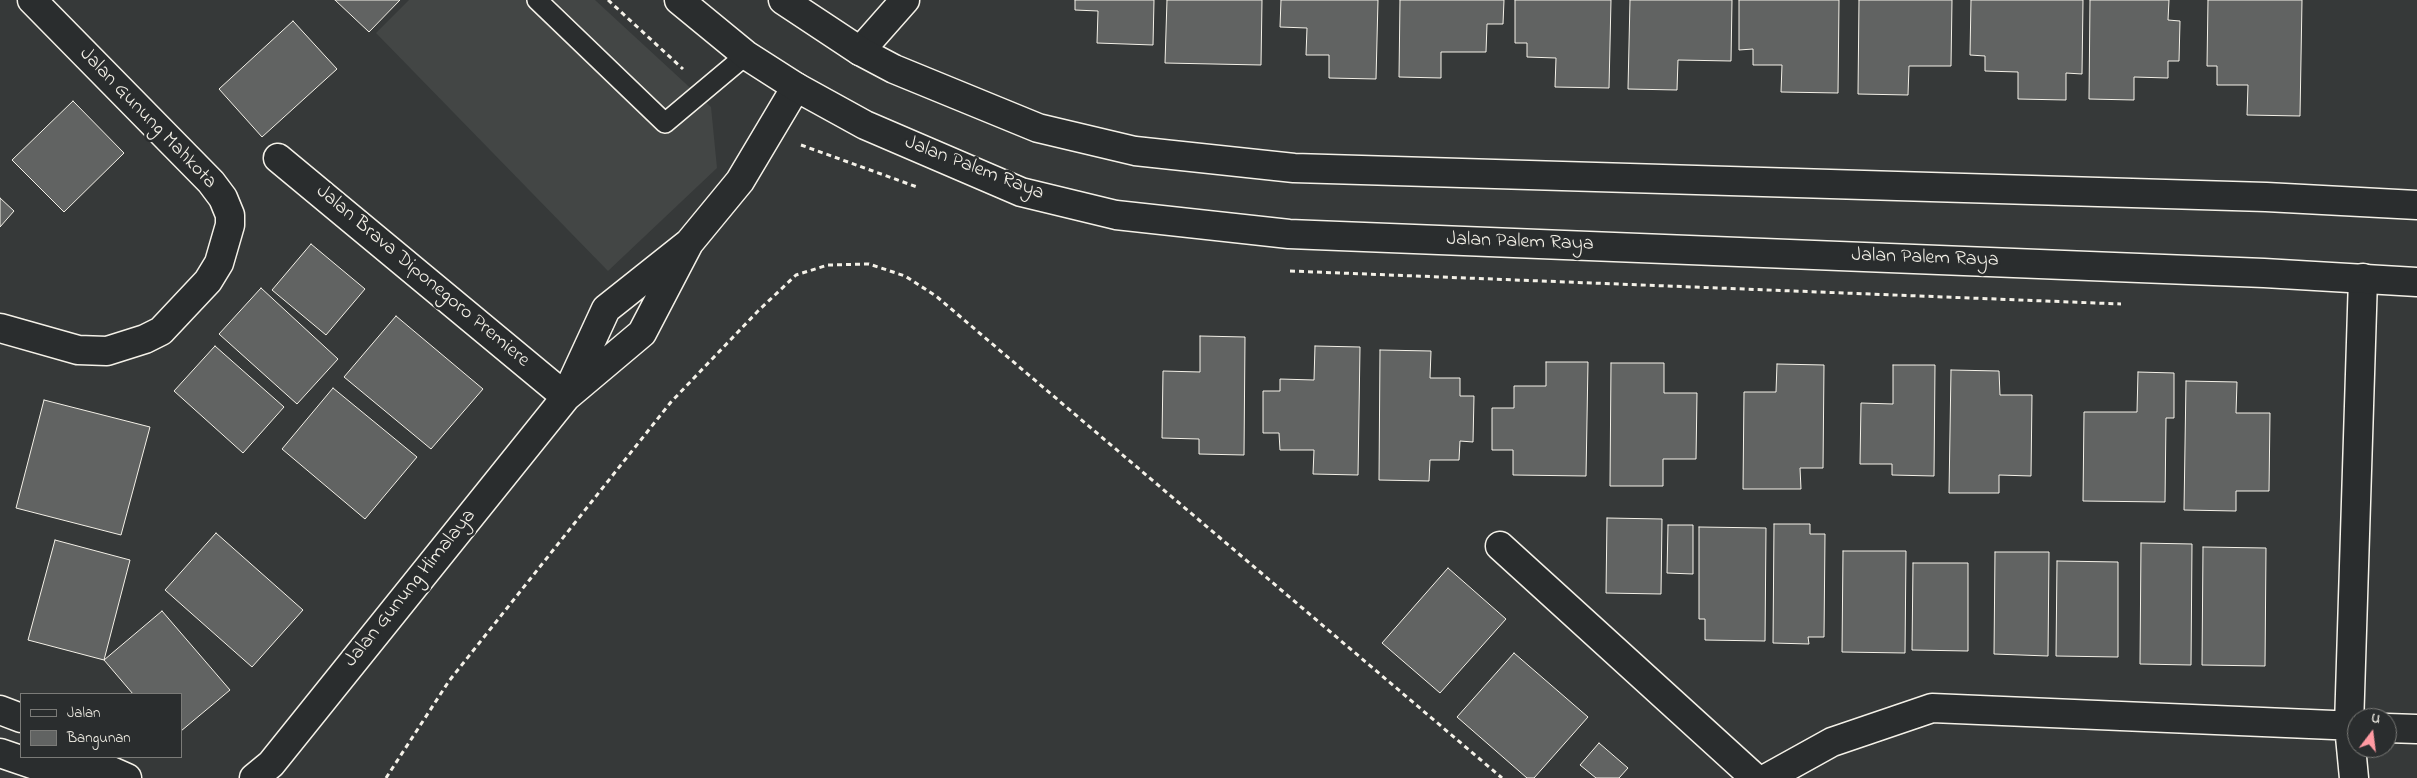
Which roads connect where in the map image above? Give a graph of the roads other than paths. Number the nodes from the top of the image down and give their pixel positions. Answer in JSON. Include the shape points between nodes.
{"nodes":[{"id":1,"x":32,"y":0,"type":"edge"},
{"id":2,"x":537,"y":0,"type":"edge"},
{"id":3,"x":679,"y":0,"type":"edge"},
{"id":4,"x":783,"y":0,"type":"edge"},
{"id":5,"x":905,"y":0,"type":"edge"},
{"id":6,"x":860,"y":51,"type":"junction"},
{"id":7,"x":746,"y":55,"type":"junction"},
{"id":8,"x":796,"y":87,"type":"junction"},
{"id":9,"x":278,"y":158,"type":"dead end"},
{"id":10,"x":2417,"y":205,"type":"edge"},
{"id":11,"x":689,"y":243,"type":"junction"},
{"id":12,"x":2363,"y":278,"type":"junction"},
{"id":13,"x":2417,"y":282,"type":"edge"},
{"id":14,"x":0,"y":328,"type":"edge"},
{"id":15,"x":566,"y":397,"type":"junction"},
{"id":16,"x":1500,"y":546,"type":"dead end"},
{"id":17,"x":2353,"y":708,"type":"edge"},
{"id":18,"x":0,"y":710,"type":"edge"},
{"id":19,"x":20,"y":718,"type":"edge"},
{"id":20,"x":2347,"y":726,"type":"edge"},
{"id":21,"x":2397,"y":728,"type":"edge"},
{"id":22,"x":2417,"y":729,"type":"edge"},
{"id":23,"x":0,"y":753,"type":"edge"},
{"id":24,"x":2354,"y":758,"type":"edge"},
{"id":25,"x":94,"y":762,"type":"edge"},
{"id":26,"x":128,"y":778,"type":"edge"},
{"id":27,"x":254,"y":778,"type":"edge"},
{"id":28,"x":1755,"y":778,"type":"edge"},
{"id":29,"x":1766,"y":778,"type":"edge"},
{"id":30,"x":2354,"y":778,"type":"edge"}],
"edges":[{"from":1,"to":14,"type":"street","name":"Jalan Gunung Mahkota","via":[[211,182],[223,198],[230,215],[230,225],[219,263],[208,281],[161,331],[145,339],[107,351],[78,350]]},
{"from":2,"to":7,"type":"lane","via":[[665,123]]},
{"from":3,"to":7,"type":"street","name":"Jalan Palem Raya"},
{"from":4,"to":6,"type":"street"},
{"from":5,"to":6,"type":"street"},
{"from":6,"to":10,"type":"street","via":[[894,70],[1038,128],[1135,151],[1294,168],[2266,197]]},
{"from":7,"to":8,"type":"street","name":"Jalan Palem Raya"},
{"from":8,"to":11,"type":"street","name":"Jalan Gunung Himalaya","via":[[740,181]]},
{"from":8,"to":12,"type":"street","name":"Jalan Palem Raya","via":[[865,125],[1021,192],[1116,214],[1289,234]]},
{"from":9,"to":15,"type":"street","name":"Jalan Brava Diponegoro Premiere"},
{"from":11,"to":15,"type":"street","name":"Jalan Gunung Himalaya","via":[[642,333]]},
{"from":11,"to":15,"type":"street","name":"Jalan Gunung Himalaya","via":[[606,309]]},
{"from":12,"to":13,"type":"street","name":"Jalan Palem Raya"},
{"from":12,"to":17,"type":"street"},
{"from":15,"to":27,"type":"street","name":"Jalan Gunung Himalaya","via":[[271,764]]},
{"from":16,"to":28,"type":"street"},
{"from":18,"to":19,"type":"street"},
{"from":20,"to":29,"type":"street","via":[[1932,708],[1832,742]]},
{"from":21,"to":22,"type":"street"},
{"from":23,"to":25,"type":"street","via":[[38,766],[61,768]]},
{"from":24,"to":30,"type":"street"},
{"from":25,"to":26,"type":"street"}]}
